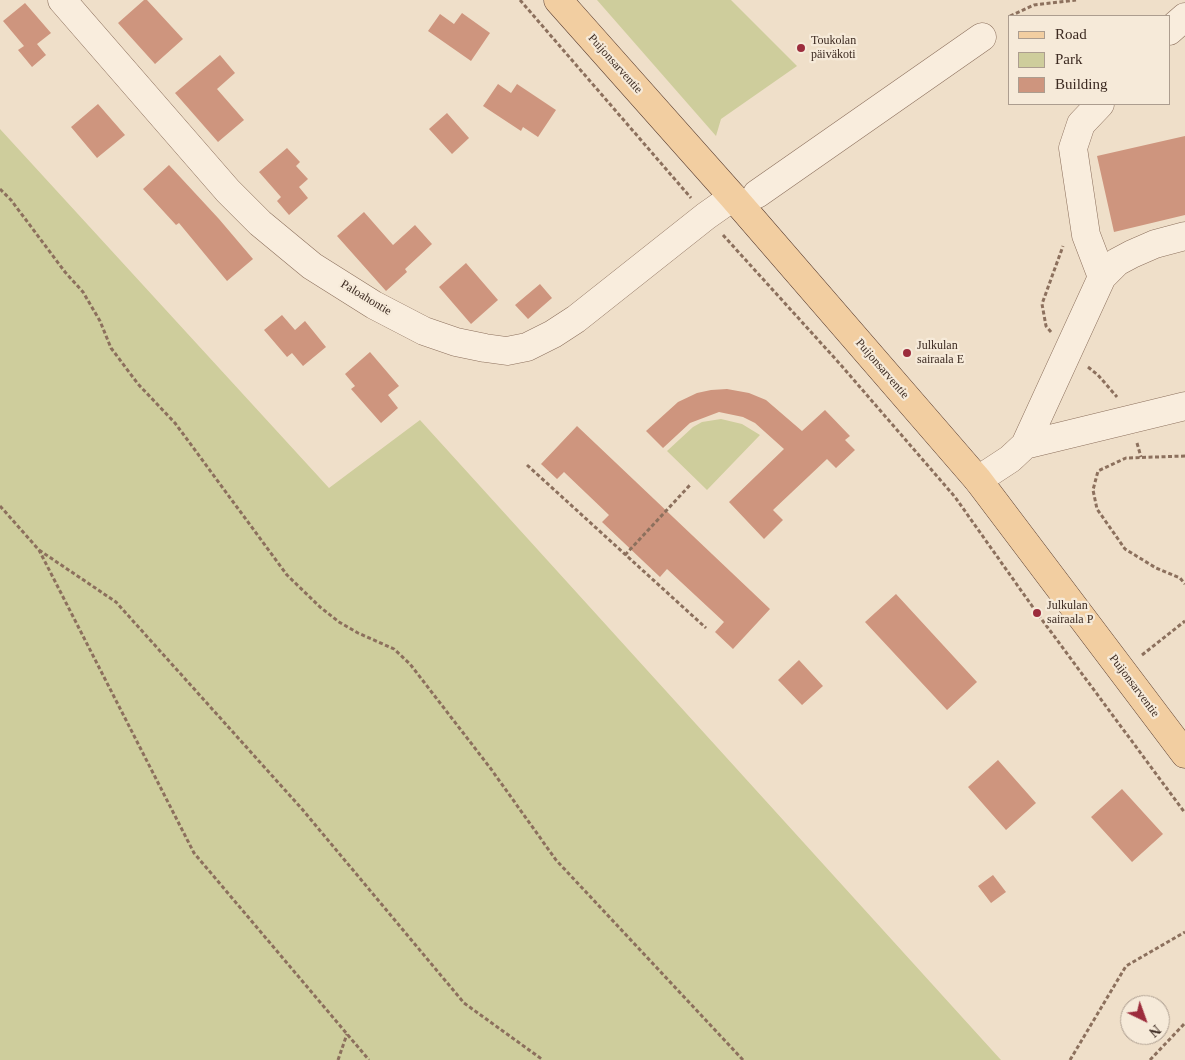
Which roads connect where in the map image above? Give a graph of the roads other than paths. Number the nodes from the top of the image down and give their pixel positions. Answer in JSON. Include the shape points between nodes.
{"nodes":[{"id":1,"x":62,"y":0,"type":"edge"},
{"id":2,"x":558,"y":0,"type":"edge"},
{"id":3,"x":1185,"y":17,"type":"edge"},
{"id":4,"x":1170,"y":30,"type":"edge"},
{"id":5,"x":982,"y":37,"type":"dead end"},
{"id":6,"x":1099,"y":105,"type":"edge"},
{"id":7,"x":745,"y":196,"type":"junction"},
{"id":8,"x":1185,"y":236,"type":"edge"},
{"id":9,"x":1102,"y":277,"type":"junction"},
{"id":10,"x":1185,"y":406,"type":"edge"},
{"id":11,"x":1025,"y":445,"type":"junction"},
{"id":12,"x":978,"y":480,"type":"junction"},
{"id":13,"x":1185,"y":754,"type":"edge"}],
"edges":[{"from":1,"to":7,"type":"street","name":"Paloahontie","via":[[228,191],[260,223],[312,266],[374,305],[456,342],[507,350],[527,346],[553,334],[706,216]]},
{"from":2,"to":7,"type":"main road","name":"Puijonsarventie"},
{"from":3,"to":4,"type":"street"},
{"from":5,"to":7,"type":"street","name":"Paloahontie"},
{"from":6,"to":9,"type":"street","via":[[1081,124],[1073,148],[1086,235]]},
{"from":7,"to":12,"type":"main road","name":"Puijonsarventie"},
{"from":8,"to":9,"type":"street","via":[[1132,254],[1117,262]]},
{"from":9,"to":11,"type":"street"},
{"from":10,"to":11,"type":"street"},
{"from":11,"to":12,"type":"street"},
{"from":12,"to":13,"type":"main road","name":"Puijonsarventie"}]}
